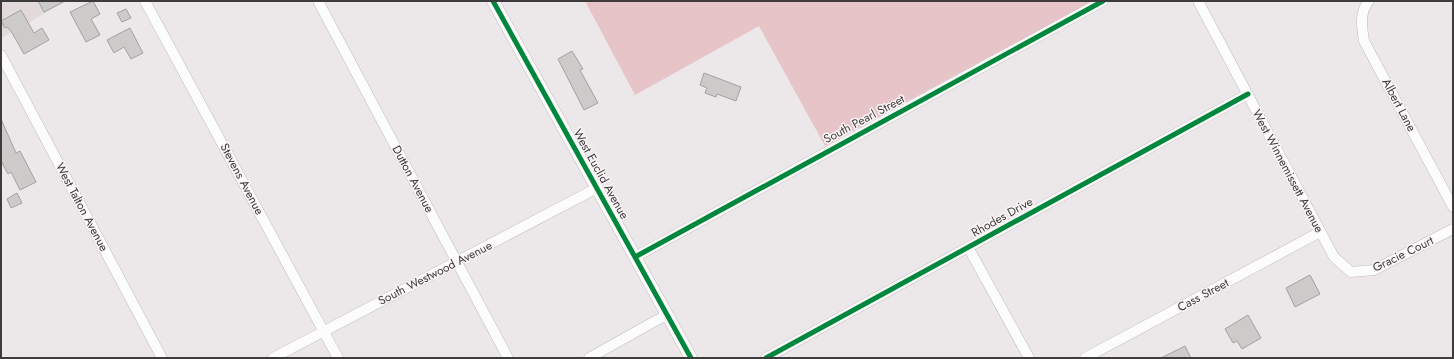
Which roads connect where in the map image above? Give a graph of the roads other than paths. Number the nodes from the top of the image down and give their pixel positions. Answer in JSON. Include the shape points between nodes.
{"nodes":[{"id":1,"x":145,"y":1,"type":"edge"},
{"id":2,"x":318,"y":1,"type":"edge"},
{"id":3,"x":493,"y":1,"type":"edge"},
{"id":4,"x":1103,"y":1,"type":"edge"},
{"id":5,"x":1198,"y":1,"type":"edge"},
{"id":6,"x":1369,"y":1,"type":"edge"},
{"id":7,"x":1,"y":55,"type":"edge"},
{"id":8,"x":1248,"y":94,"type":"junction"},
{"id":9,"x":597,"y":188,"type":"junction"},
{"id":10,"x":1453,"y":207,"type":"edge"},
{"id":11,"x":1453,"y":229,"type":"edge"},
{"id":12,"x":1320,"y":232,"type":"junction"},
{"id":13,"x":968,"y":247,"type":"junction"},
{"id":14,"x":635,"y":257,"type":"junction"},
{"id":15,"x":456,"y":261,"type":"junction"},
{"id":16,"x":1351,"y":272,"type":"joint"},
{"id":17,"x":666,"y":315,"type":"junction"},
{"id":18,"x":324,"y":330,"type":"junction"},
{"id":19,"x":162,"y":358,"type":"edge"},
{"id":20,"x":273,"y":358,"type":"edge"},
{"id":21,"x":338,"y":358,"type":"edge"},
{"id":22,"x":508,"y":358,"type":"edge"},
{"id":23,"x":589,"y":358,"type":"edge"},
{"id":24,"x":690,"y":358,"type":"edge"},
{"id":25,"x":766,"y":358,"type":"edge"},
{"id":26,"x":1029,"y":358,"type":"edge"},
{"id":27,"x":1085,"y":358,"type":"edge"}],
"edges":[{"from":1,"to":18,"type":"street","name":"Stevens Avenue"},
{"from":2,"to":15,"type":"street","name":"Dutton Avenue"},
{"from":3,"to":9,"type":"street","name":"West Euclid Avenue"},
{"from":4,"to":14,"type":"street","name":"South Pearl Street"},
{"from":5,"to":8,"type":"street","name":"West Winnemissett Avenue"},
{"from":6,"to":10,"type":"street","name":"Albert Lane","via":[[1365,5],[1361,24],[1364,41]]},
{"from":7,"to":19,"type":"street","name":"West Talton Avenue"},
{"from":8,"to":12,"type":"street","name":"West Winnemissett Avenue"},
{"from":8,"to":13,"type":"street","name":"Rhodes Drive"},
{"from":9,"to":14,"type":"street","name":"West Euclid Avenue"},
{"from":9,"to":15,"type":"street","name":"South Westwood Avenue"},
{"from":11,"to":16,"type":"street","name":"Gracie Court","via":[[1374,270]]},
{"from":12,"to":16,"type":"street","name":"West Winnemissett Avenue","via":[[1334,257]]},
{"from":12,"to":27,"type":"street","name":"Cass Street"},
{"from":13,"to":25,"type":"street","name":"Rhodes Drive"},
{"from":13,"to":26,"type":"street"},
{"from":14,"to":17,"type":"street","name":"West Euclid Avenue"},
{"from":15,"to":18,"type":"street","name":"South Westwood Avenue"},
{"from":15,"to":22,"type":"street","name":"Dutton Avenue"},
{"from":17,"to":23,"type":"street"},
{"from":17,"to":24,"type":"street","name":"West Euclid Avenue"},
{"from":18,"to":20,"type":"street","name":"South Westwood Avenue"},
{"from":18,"to":21,"type":"street","name":"Stevens Avenue"}]}
